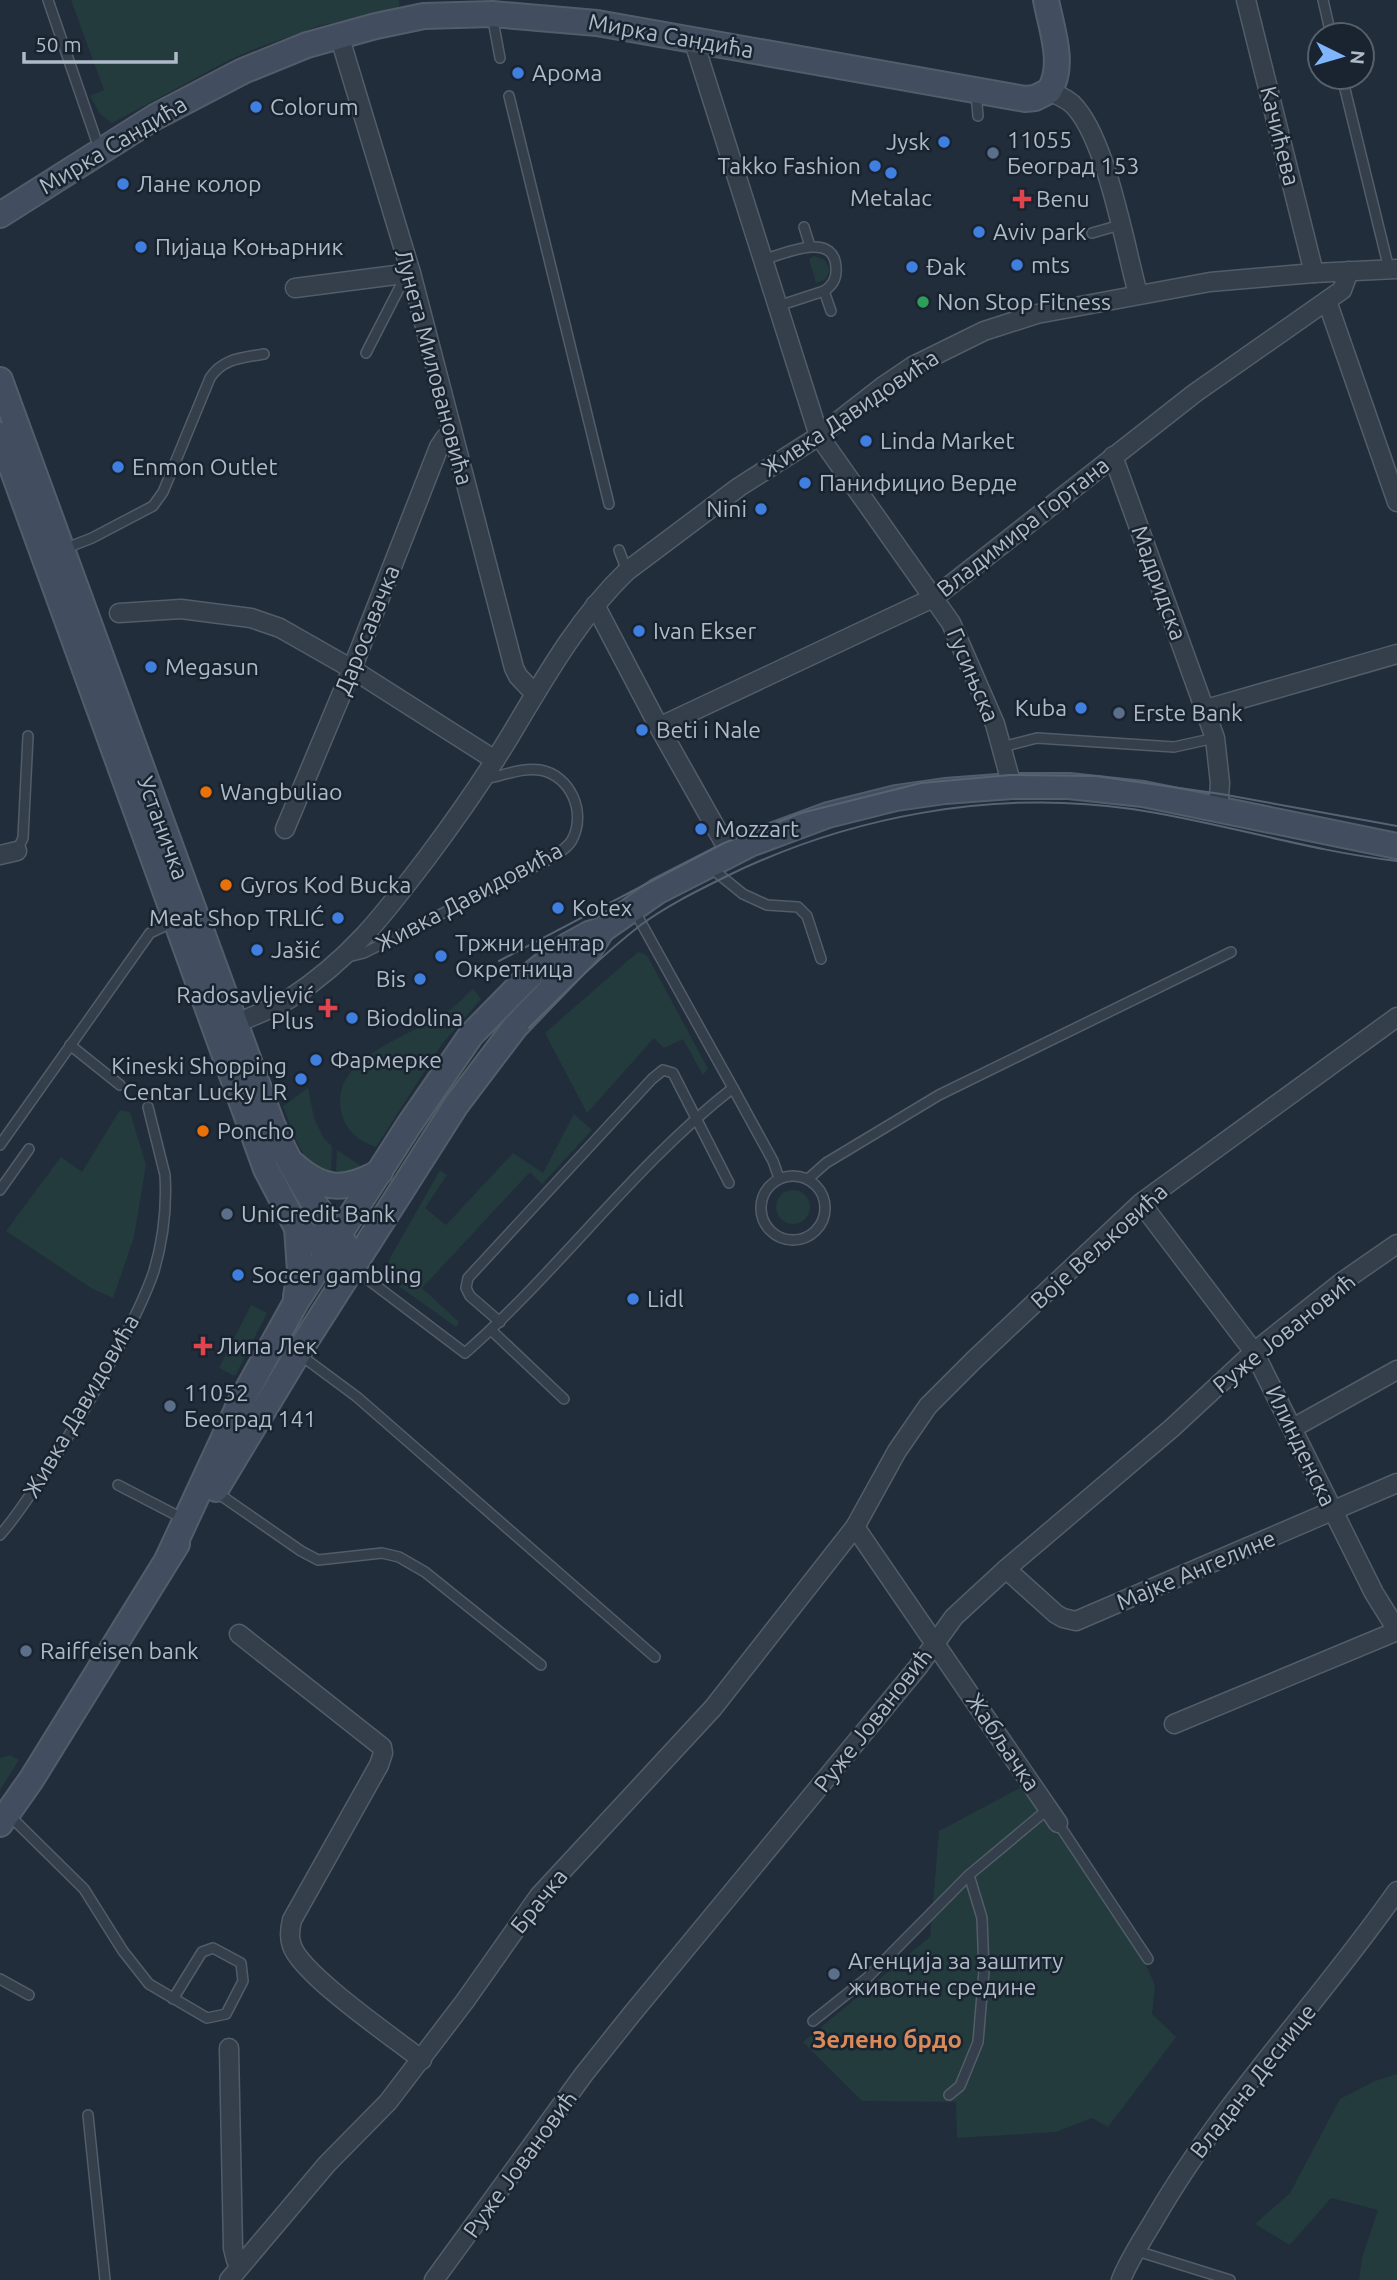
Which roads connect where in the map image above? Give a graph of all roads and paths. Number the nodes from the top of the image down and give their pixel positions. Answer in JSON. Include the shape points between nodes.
{"nodes":[{"id":1,"x":48,"y":0,"type":"edge"},
{"id":2,"x":1046,"y":0,"type":"edge"},
{"id":3,"x":1245,"y":0,"type":"edge"},
{"id":4,"x":1322,"y":0,"type":"edge"},
{"id":5,"x":441,"y":7,"type":"edge"},
{"id":6,"x":492,"y":14,"type":"junction"},
{"id":7,"x":1327,"y":21,"type":"edge"},
{"id":8,"x":340,"y":36,"type":"junction"},
{"id":9,"x":693,"y":39,"type":"junction"},
{"id":10,"x":500,"y":58,"type":"dead end"},
{"id":11,"x":976,"y":91,"type":"junction"},
{"id":12,"x":1049,"y":91,"type":"junction"},
{"id":13,"x":1346,"y":91,"type":"edge"},
{"id":14,"x":509,"y":96,"type":"dead end"},
{"id":15,"x":978,"y":116,"type":"dead end"},
{"id":16,"x":101,"y":152,"type":"junction"},
{"id":17,"x":0,"y":215,"type":"edge"},
{"id":18,"x":1120,"y":225,"type":"junction"},
{"id":19,"x":804,"y":227,"type":"dead end"},
{"id":20,"x":1092,"y":233,"type":"dead end"},
{"id":21,"x":810,"y":246,"type":"junction"},
{"id":22,"x":763,"y":260,"type":"junction"},
{"id":23,"x":1393,"y":269,"type":"edge"},
{"id":24,"x":1349,"y":271,"type":"junction"},
{"id":25,"x":1314,"y":273,"type":"junction"},
{"id":26,"x":407,"y":274,"type":"junction"},
{"id":27,"x":295,"y":288,"type":"dead end"},
{"id":28,"x":824,"y":291,"type":"junction"},
{"id":29,"x":1138,"y":294,"type":"junction"},
{"id":30,"x":1327,"y":302,"type":"junction"},
{"id":31,"x":778,"y":306,"type":"junction"},
{"id":32,"x":831,"y":311,"type":"dead end"},
{"id":33,"x":366,"y":353,"type":"dead end"},
{"id":34,"x":264,"y":354,"type":"dead end"},
{"id":35,"x":0,"y":380,"type":"edge"},
{"id":36,"x":0,"y":435,"type":"edge"},
{"id":37,"x":452,"y":436,"type":"junction"},
{"id":38,"x":820,"y":436,"type":"junction"},
{"id":39,"x":1114,"y":456,"type":"junction"},
{"id":40,"x":1397,"y":502,"type":"edge"},
{"id":41,"x":610,"y":504,"type":"dead end"},
{"id":42,"x":619,"y":550,"type":"dead end"},
{"id":43,"x":52,"y":554,"type":"junction"},
{"id":44,"x":626,"y":571,"type":"junction"},
{"id":45,"x":935,"y":597,"type":"junction"},
{"id":46,"x":595,"y":605,"type":"junction"},
{"id":47,"x":119,"y":614,"type":"dead end"},
{"id":48,"x":1397,"y":654,"type":"edge"},
{"id":49,"x":352,"y":669,"type":"junction"},
{"id":50,"x":535,"y":694,"type":"junction"},
{"id":51,"x":1206,"y":709,"type":"junction"},
{"id":52,"x":659,"y":727,"type":"junction"},
{"id":53,"x":28,"y":736,"type":"dead end"},
{"id":54,"x":1215,"y":738,"type":"junction"},
{"id":55,"x":1002,"y":747,"type":"junction"},
{"id":56,"x":495,"y":760,"type":"junction"},
{"id":57,"x":484,"y":779,"type":"junction"},
{"id":58,"x":1012,"y":786,"type":"junction"},
{"id":59,"x":1218,"y":810,"type":"junction"},
{"id":60,"x":285,"y":828,"type":"dead end"},
{"id":61,"x":1397,"y":846,"type":"edge"},
{"id":62,"x":9,"y":853,"type":"edge"},
{"id":63,"x":730,"y":853,"type":"junction"},
{"id":64,"x":707,"y":865,"type":"junction"},
{"id":65,"x":633,"y":908,"type":"junction"},
{"id":66,"x":175,"y":921,"type":"junction"},
{"id":67,"x":602,"y":930,"type":"junction"},
{"id":68,"x":1231,"y":952,"type":"dead end"},
{"id":69,"x":344,"y":958,"type":"junction"},
{"id":70,"x":821,"y":958,"type":"dead end"},
{"id":71,"x":1397,"y":1017,"type":"edge"},
{"id":72,"x":225,"y":1027,"type":"junction"},
{"id":73,"x":70,"y":1045,"type":"junction"},
{"id":74,"x":120,"y":1084,"type":"dead end"},
{"id":75,"x":733,"y":1087,"type":"junction"},
{"id":76,"x":148,"y":1107,"type":"dead end"},
{"id":77,"x":696,"y":1117,"type":"junction"},
{"id":78,"x":0,"y":1145,"type":"edge"},
{"id":79,"x":29,"y":1149,"type":"dead end"},
{"id":80,"x":288,"y":1160,"type":"junction"},
{"id":81,"x":380,"y":1171,"type":"junction"},
{"id":82,"x":779,"y":1178,"type":"junction"},
{"id":83,"x":808,"y":1180,"type":"junction"},
{"id":84,"x":729,"y":1183,"type":"dead end"},
{"id":85,"x":0,"y":1190,"type":"edge"},
{"id":86,"x":1140,"y":1203,"type":"junction"},
{"id":87,"x":297,"y":1228,"type":"junction"},
{"id":88,"x":1397,"y":1244,"type":"edge"},
{"id":89,"x":333,"y":1245,"type":"junction"},
{"id":90,"x":354,"y":1264,"type":"junction"},
{"id":91,"x":296,"y":1302,"type":"junction"},
{"id":92,"x":500,"y":1322,"type":"junction"},
{"id":93,"x":491,"y":1331,"type":"junction"},
{"id":94,"x":1254,"y":1352,"type":"junction"},
{"id":95,"x":298,"y":1353,"type":"junction"},
{"id":96,"x":1397,"y":1370,"type":"edge"},
{"id":97,"x":564,"y":1399,"type":"dead end"},
{"id":98,"x":1293,"y":1428,"type":"junction"},
{"id":99,"x":1397,"y":1483,"type":"edge"},
{"id":100,"x":118,"y":1485,"type":"dead end"},
{"id":101,"x":215,"y":1491,"type":"junction"},
{"id":102,"x":1333,"y":1511,"type":"junction"},
{"id":103,"x":174,"y":1514,"type":"dead end"},
{"id":104,"x":855,"y":1527,"type":"junction"},
{"id":105,"x":0,"y":1535,"type":"edge"},
{"id":106,"x":168,"y":1558,"type":"junction"},
{"id":107,"x":1006,"y":1569,"type":"junction"},
{"id":108,"x":1397,"y":1631,"type":"edge"},
{"id":109,"x":239,"y":1634,"type":"dead end"},
{"id":110,"x":935,"y":1642,"type":"junction"},
{"id":111,"x":655,"y":1657,"type":"dead end"},
{"id":112,"x":541,"y":1665,"type":"dead end"},
{"id":113,"x":1174,"y":1724,"type":"dead end"},
{"id":114,"x":1053,"y":1816,"type":"junction"},
{"id":115,"x":4,"y":1819,"type":"edge"},
{"id":116,"x":969,"y":1875,"type":"junction"},
{"id":117,"x":1397,"y":1891,"type":"edge"},
{"id":118,"x":1147,"y":1959,"type":"dead end"},
{"id":119,"x":0,"y":1979,"type":"edge"},
{"id":120,"x":29,"y":1995,"type":"dead end"},
{"id":121,"x":173,"y":1999,"type":"junction"},
{"id":122,"x":813,"y":2021,"type":"dead end"},
{"id":123,"x":229,"y":2048,"type":"dead end"},
{"id":124,"x":422,"y":2060,"type":"junction"},
{"id":125,"x":949,"y":2095,"type":"dead end"},
{"id":126,"x":88,"y":2115,"type":"dead end"},
{"id":127,"x":1136,"y":2251,"type":"junction"},
{"id":128,"x":241,"y":2265,"type":"junction"},
{"id":129,"x":105,"y":2280,"type":"edge"},
{"id":130,"x":229,"y":2280,"type":"edge"},
{"id":131,"x":434,"y":2280,"type":"edge"},
{"id":132,"x":1121,"y":2280,"type":"edge"},
{"id":133,"x":1230,"y":2280,"type":"edge"}],
"edges":[{"from":1,"to":16,"type":"lane"},
{"from":2,"to":12,"type":"main road","via":[[1057,73]]},
{"from":3,"to":25,"type":"street","name":"Качићева"},
{"from":4,"to":7,"type":"lane"},
{"from":5,"to":6,"type":"main road","name":"Мирка Сандића"},
{"from":5,"to":8,"type":"main road","name":"Мирка Сандића"},
{"from":6,"to":9,"type":"main road","name":"Мирка Сандића","via":[[597,23]]},
{"from":6,"to":10,"type":"lane"},
{"from":8,"to":16,"type":"main road","name":"Мирка Сандића","via":[[294,50],[207,88]]},
{"from":8,"to":26,"type":"street","name":"Лунета Миловановића"},
{"from":9,"to":11,"type":"main road","name":"Мирка Сандића"},
{"from":9,"to":22,"type":"street","name":"Гусињска"},
{"from":11,"to":12,"type":"main road","name":"Мирка Сандића","via":[[1025,99]]},
{"from":11,"to":15,"type":"lane"},
{"from":12,"to":18,"type":"street","via":[[1069,100],[1088,126]]},
{"from":13,"to":23,"type":"lane","name":"Живка Давидовића"},
{"from":14,"to":41,"type":"lane"},
{"from":16,"to":17,"type":"main road","name":"Мирка Сандића"},
{"from":18,"to":20,"type":"lane"},
{"from":18,"to":29,"type":"street"},
{"from":19,"to":21,"type":"lane"},
{"from":21,"to":22,"type":"lane"},
{"from":21,"to":28,"type":"lane","via":[[826,249],[835,262],[834,282]]},
{"from":22,"to":31,"type":"street","name":"Гусињска"},
{"from":23,"to":24,"type":"street","name":"Живка Давидовића"},
{"from":24,"to":25,"type":"street","name":"Живка Давидовића"},
{"from":24,"to":30,"type":"street","name":"Владимира Гортана","via":[[1342,290]]},
{"from":25,"to":29,"type":"street","name":"Живка Давидовића"},
{"from":26,"to":27,"type":"street"},
{"from":26,"to":33,"type":"lane"},
{"from":26,"to":37,"type":"street","name":"Лунета Миловановића"},
{"from":28,"to":31,"type":"lane"},
{"from":28,"to":32,"type":"lane"},
{"from":29,"to":38,"type":"street","name":"Живка Давидовића","via":[[1037,314],[963,340],[892,380]]},
{"from":30,"to":39,"type":"street","name":"Владимира Гортана","via":[[1195,393]]},
{"from":30,"to":40,"type":"street"},
{"from":31,"to":38,"type":"street","name":"Гусињска"},
{"from":34,"to":43,"type":"lane","via":[[226,361],[217,368],[153,506]]},
{"from":35,"to":43,"type":"main road","name":"Устаничка"},
{"from":36,"to":43,"type":"main road","name":"Устаничка"},
{"from":37,"to":49,"type":"street","name":"Даросавачка","via":[[439,447]]},
{"from":37,"to":50,"type":"street","name":"Лунета Миловановића","via":[[514,668]]},
{"from":38,"to":44,"type":"street","name":"Живка Давидовића","via":[[739,487]]},
{"from":38,"to":45,"type":"street","name":"Гусињска"},
{"from":39,"to":45,"type":"street","name":"Владимира Гортана"},
{"from":39,"to":51,"type":"street","name":"Мадридска"},
{"from":42,"to":44,"type":"lane"},
{"from":43,"to":66,"type":"main road","name":"Устаничка"},
{"from":43,"to":72,"type":"main road","name":"Устаничка"},
{"from":44,"to":46,"type":"street","name":"Живка Давидовића"},
{"from":45,"to":52,"type":"street","name":"Владимира Гортана"},
{"from":45,"to":55,"type":"street","name":"Гусињска","via":[[979,683]]},
{"from":46,"to":50,"type":"street","name":"Живка Давидовића"},
{"from":46,"to":52,"type":"street"},
{"from":47,"to":49,"type":"street","via":[[181,609],[258,620],[297,636]]},
{"from":48,"to":51,"type":"street"},
{"from":49,"to":56,"type":"street"},
{"from":49,"to":60,"type":"street","name":"Даросавачка"},
{"from":50,"to":56,"type":"street","name":"Живка Давидовића"},
{"from":51,"to":54,"type":"street","name":"Мадридска"},
{"from":52,"to":63,"type":"street"},
{"from":53,"to":62,"type":"lane","via":[[23,838]]},
{"from":54,"to":55,"type":"lane","via":[[1174,747],[1037,738]]},
{"from":54,"to":59,"type":"street","name":"Мадридска"},
{"from":55,"to":58,"type":"street","name":"Гусињска"},
{"from":56,"to":57,"type":"street","name":"Живка Давидовића"},
{"from":57,"to":69,"type":"street","name":"Живка Давидовића","via":[[389,908]]},
{"from":57,"to":69,"type":"lane","name":"Живка Давидовића","via":[[533,770],[561,779],[575,804],[571,842],[534,867],[364,953]]},
{"from":58,"to":59,"type":"main road","via":[[1105,789]]},
{"from":58,"to":63,"type":"main road","via":[[945,790],[870,804]]},
{"from":59,"to":61,"type":"main road"},
{"from":63,"to":64,"type":"main road"},
{"from":64,"to":65,"type":"main road"},
{"from":64,"to":70,"type":"lane","via":[[743,894],[766,905],[798,907],[807,916]]},
{"from":65,"to":67,"type":"main road"},
{"from":65,"to":75,"type":"lane"},
{"from":66,"to":72,"type":"main road","name":"Устаничка"},
{"from":66,"to":73,"type":"lane","via":[[150,933]]},
{"from":67,"to":81,"type":"main road","via":[[553,957],[471,1035]]},
{"from":67,"to":90,"type":"main road","via":[[590,949],[514,1027],[470,1085]]},
{"from":68,"to":83,"type":"lane","via":[[939,1095],[826,1163]]},
{"from":69,"to":72,"type":"street","name":"Живка Давидовића","via":[[288,999]]},
{"from":71,"to":86,"type":"street","name":"Воје Вељковића"},
{"from":72,"to":80,"type":"main road","name":"Устаничка"},
{"from":72,"to":87,"type":"main road","name":"Устаничка","via":[[266,1169]]},
{"from":73,"to":74,"type":"lane"},
{"from":73,"to":78,"type":"lane"},
{"from":75,"to":77,"type":"lane"},
{"from":75,"to":82,"type":"lane"},
{"from":76,"to":105,"type":"lane","name":"Живка Давидовића","via":[[166,1187],[153,1272],[137,1313],[86,1406]]},
{"from":77,"to":84,"type":"lane"},
{"from":77,"to":92,"type":"lane"},
{"from":77,"to":92,"type":"lane","via":[[673,1073],[663,1070],[652,1079],[468,1278],[470,1296]]},
{"from":79,"to":85,"type":"lane"},
{"from":80,"to":81,"type":"main road","via":[[311,1178],[335,1186],[353,1185]]},
{"from":80,"to":89,"type":"main road","name":"Устаничка"},
{"from":81,"to":89,"type":"main road"},
{"from":82,"to":83,"type":"lane","via":[[789,1175]]},
{"from":82,"to":83,"type":"lane","via":[[764,1192],[760,1212],[769,1230],[786,1240],[806,1237],[821,1223],[822,1194]]},
{"from":86,"to":94,"type":"street","name":"Илинденска"},
{"from":86,"to":104,"type":"street","name":"Воје Вељковића","via":[[928,1406]]},
{"from":87,"to":89,"type":"main road","name":"Устаничка"},
{"from":87,"to":91,"type":"main road","via":[[300,1271]]},
{"from":88,"to":94,"type":"street","name":"Руже Јовановић"},
{"from":89,"to":90,"type":"main road","name":"Устаничка"},
{"from":89,"to":91,"type":"main road"},
{"from":90,"to":93,"type":"lane","via":[[465,1353]]},
{"from":90,"to":95,"type":"main road"},
{"from":91,"to":106,"type":"main road","via":[[240,1404]]},
{"from":92,"to":93,"type":"lane"},
{"from":93,"to":97,"type":"lane"},
{"from":94,"to":98,"type":"street","name":"Илинденска"},
{"from":94,"to":107,"type":"street","name":"Руже Јовановић"},
{"from":95,"to":101,"type":"main road"},
{"from":95,"to":111,"type":"lane","via":[[357,1397]]},
{"from":96,"to":98,"type":"street"},
{"from":98,"to":102,"type":"street","name":"Илинденска"},
{"from":99,"to":102,"type":"street","name":"Мајке Ангелине"},
{"from":100,"to":103,"type":"lane"},
{"from":101,"to":106,"type":"main road"},
{"from":101,"to":112,"type":"lane","via":[[318,1560],[382,1553],[399,1557],[425,1572]]},
{"from":102,"to":107,"type":"street","name":"Мајке Ангелине","via":[[1076,1620],[1056,1614]]},
{"from":102,"to":108,"type":"street","name":"Илинденска"},
{"from":104,"to":110,"type":"street","name":"Жабљачка"},
{"from":104,"to":124,"type":"street","name":"Брачка","via":[[713,1708],[539,1896]]},
{"from":106,"to":115,"type":"main road"},
{"from":107,"to":110,"type":"street","name":"Руже Јовановић","via":[[954,1617]]},
{"from":108,"to":113,"type":"street","name":"Илинденска"},
{"from":109,"to":124,"type":"street","via":[[382,1746],[379,1765],[292,1920],[290,1939],[306,1967]]},
{"from":110,"to":114,"type":"street","name":"Жабљачка"},
{"from":110,"to":131,"type":"street","name":"Руже Јовановић","via":[[592,2064]]},
{"from":114,"to":116,"type":"lane"},
{"from":114,"to":118,"type":"lane","name":"Жабљачка"},
{"from":115,"to":121,"type":"lane","via":[[84,1889],[149,1984]]},
{"from":116,"to":122,"type":"lane","via":[[888,1959]]},
{"from":116,"to":125,"type":"lane","via":[[982,1918],[984,1971],[978,2042],[960,2086]]},
{"from":117,"to":127,"type":"street","name":"Владана Деснице","via":[[1199,2148]]},
{"from":119,"to":120,"type":"lane"},
{"from":121,"to":121,"type":"lane","via":[[207,2018],[226,2014],[243,1982],[241,1963],[213,1948],[202,1952]]},
{"from":123,"to":128,"type":"street","via":[[233,2248]]},
{"from":124,"to":128,"type":"street","name":"Брачка"},
{"from":126,"to":129,"type":"lane"},
{"from":127,"to":132,"type":"street","name":"Владана Деснице"},
{"from":127,"to":133,"type":"lane"},
{"from":128,"to":130,"type":"street","name":"Брачка"}]}
